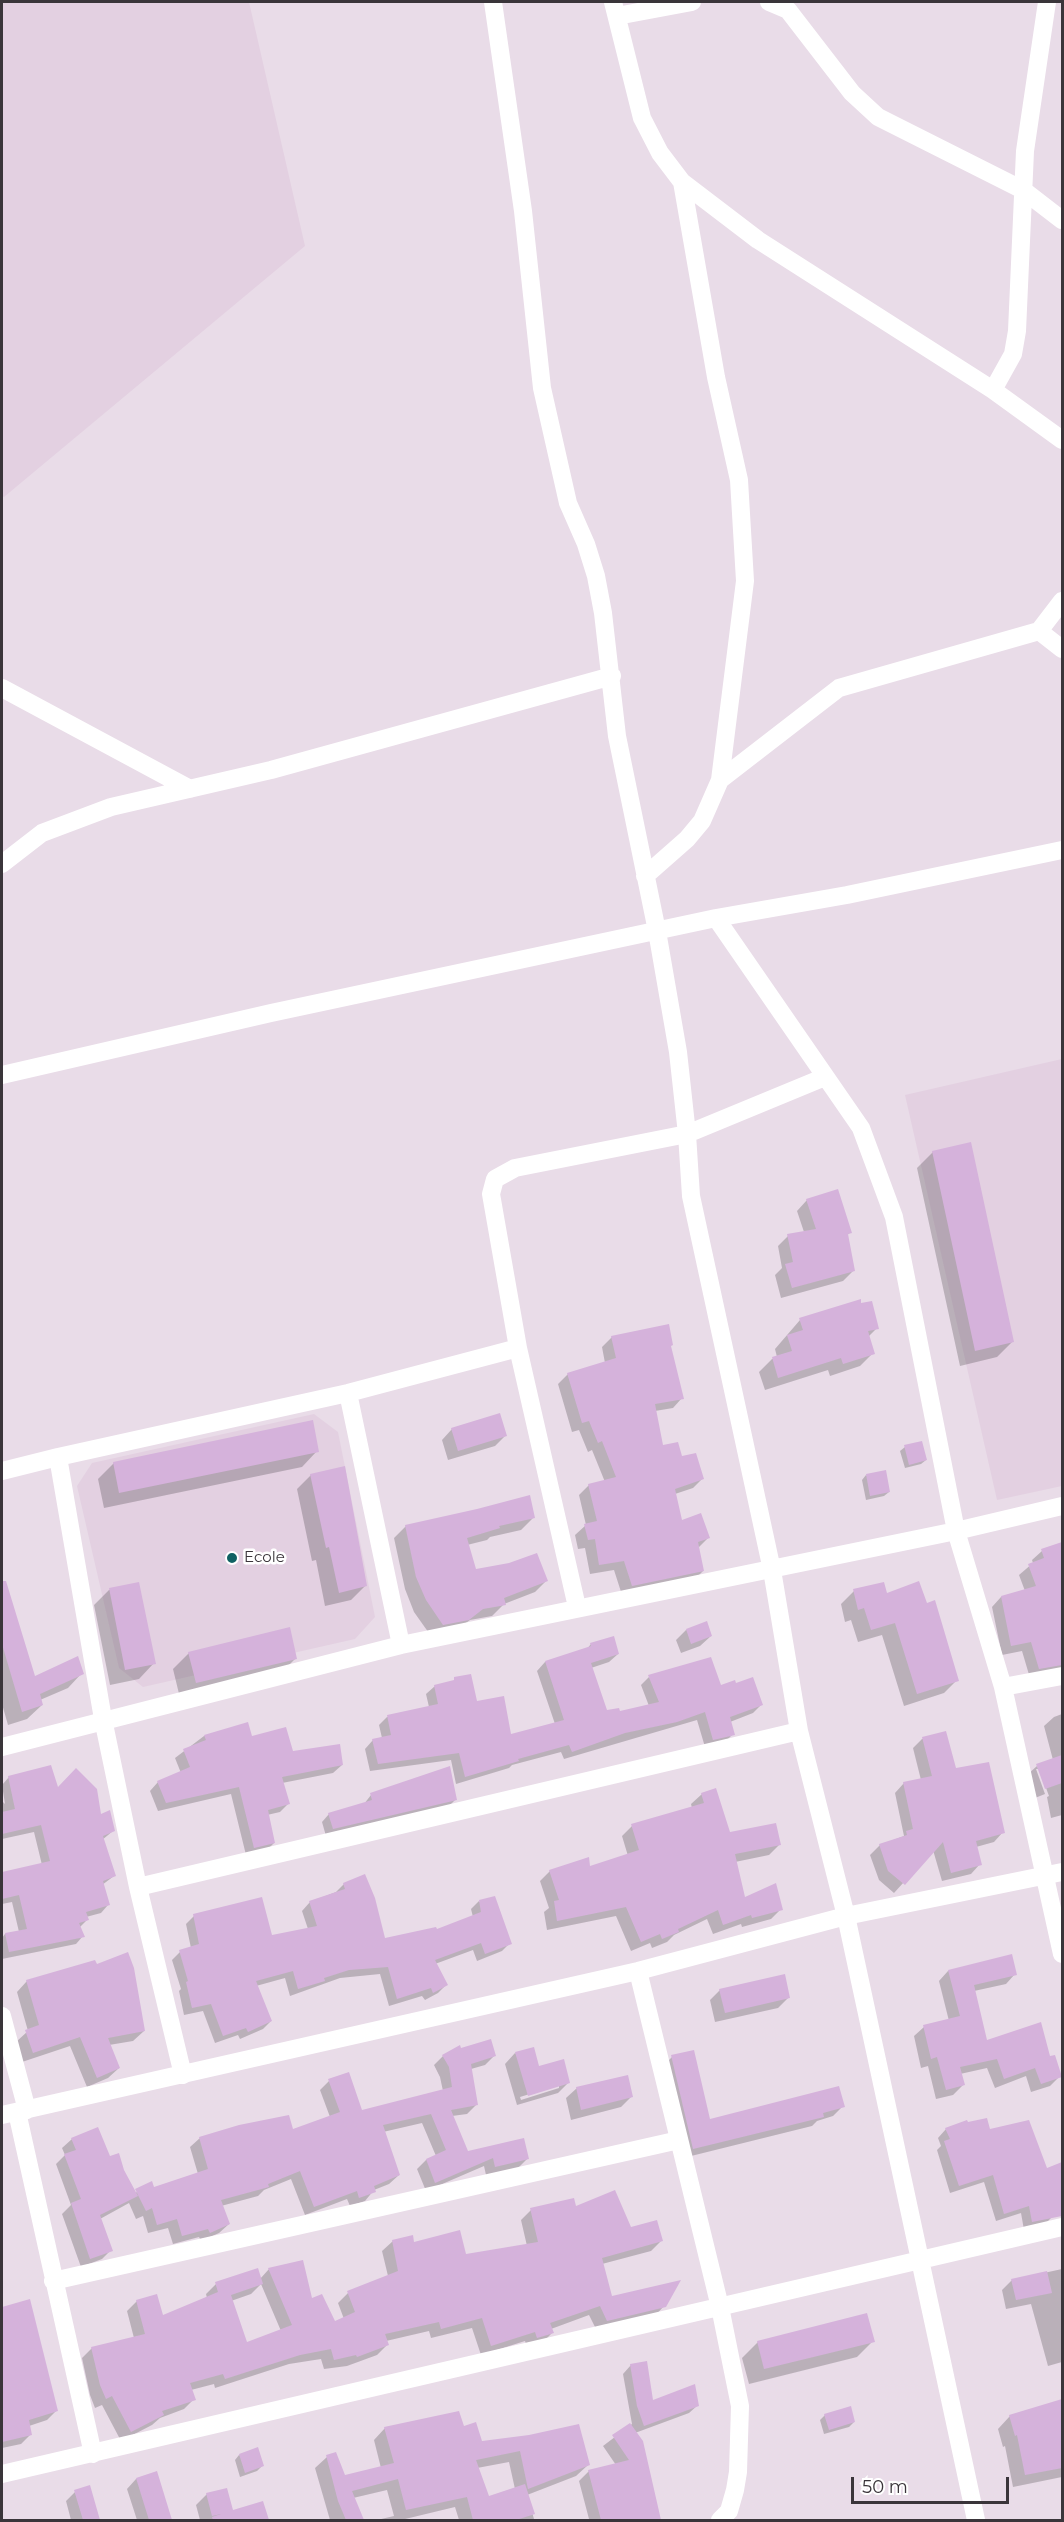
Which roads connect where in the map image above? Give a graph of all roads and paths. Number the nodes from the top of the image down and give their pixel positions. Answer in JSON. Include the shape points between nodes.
{"nodes":[{"id":1,"x":493,"y":2,"type":"edge"},
{"id":2,"x":692,"y":2,"type":"edge"},
{"id":3,"x":769,"y":2,"type":"edge"},
{"id":4,"x":1047,"y":2,"type":"edge"},
{"id":5,"x":615,"y":9,"type":"edge"},
{"id":6,"x":682,"y":182,"type":"junction"},
{"id":7,"x":1023,"y":190,"type":"junction"},
{"id":8,"x":1062,"y":220,"type":"edge"},
{"id":9,"x":993,"y":390,"type":"junction"},
{"id":10,"x":1062,"y":440,"type":"edge"},
{"id":11,"x":1062,"y":601,"type":"edge"},
{"id":12,"x":1039,"y":631,"type":"junction"},
{"id":13,"x":1062,"y":650,"type":"edge"},
{"id":14,"x":612,"y":676,"type":"junction"},
{"id":15,"x":2,"y":688,"type":"edge"},
{"id":16,"x":720,"y":780,"type":"junction"},
{"id":17,"x":190,"y":789,"type":"junction"},
{"id":18,"x":1062,"y":850,"type":"edge"},
{"id":19,"x":2,"y":864,"type":"edge"},
{"id":20,"x":645,"y":876,"type":"junction"},
{"id":21,"x":716,"y":918,"type":"junction"},
{"id":22,"x":657,"y":931,"type":"junction"},
{"id":23,"x":2,"y":1075,"type":"edge"},
{"id":24,"x":825,"y":1077,"type":"junction"},
{"id":25,"x":687,"y":1134,"type":"junction"},
{"id":26,"x":518,"y":1348,"type":"junction"},
{"id":27,"x":348,"y":1392,"type":"junction"},
{"id":28,"x":58,"y":1457,"type":"junction"},
{"id":29,"x":2,"y":1471,"type":"edge"},
{"id":30,"x":1062,"y":1506,"type":"edge"},
{"id":31,"x":956,"y":1532,"type":"junction"},
{"id":32,"x":772,"y":1570,"type":"junction"},
{"id":33,"x":578,"y":1608,"type":"junction"},
{"id":34,"x":401,"y":1645,"type":"junction"},
{"id":35,"x":1062,"y":1676,"type":"edge"},
{"id":36,"x":1003,"y":1688,"type":"junction"},
{"id":37,"x":103,"y":1719,"type":"junction"},
{"id":38,"x":799,"y":1731,"type":"junction"},
{"id":39,"x":2,"y":1747,"type":"edge"},
{"id":40,"x":1054,"y":1874,"type":"edge"},
{"id":41,"x":138,"y":1887,"type":"junction"},
{"id":42,"x":846,"y":1916,"type":"junction"},
{"id":43,"x":1062,"y":1954,"type":"edge"},
{"id":44,"x":638,"y":1971,"type":"junction"},
{"id":45,"x":2,"y":2016,"type":"edge"},
{"id":46,"x":183,"y":2075,"type":"junction"},
{"id":47,"x":15,"y":2113,"type":"edge"},
{"id":48,"x":679,"y":2140,"type":"junction"},
{"id":49,"x":1062,"y":2227,"type":"edge"},
{"id":50,"x":919,"y":2261,"type":"junction"},
{"id":51,"x":53,"y":2281,"type":"junction"},
{"id":52,"x":720,"y":2307,"type":"junction"},
{"id":53,"x":93,"y":2454,"type":"junction"},
{"id":54,"x":2,"y":2474,"type":"edge"},
{"id":55,"x":720,"y":2520,"type":"edge"},
{"id":56,"x":976,"y":2520,"type":"edge"}],
"edges":[{"from":1,"to":14,"type":"street","via":[[523,211],[542,388],[568,503],[596,576]]},
{"from":2,"to":5,"type":"street"},
{"from":3,"to":7,"type":"street","via":[[788,10],[852,93],[878,117]]},
{"from":4,"to":7,"type":"street"},
{"from":5,"to":6,"type":"street","via":[[642,118],[660,153]]},
{"from":6,"to":9,"type":"street","via":[[758,240]]},
{"from":6,"to":16,"type":"street","via":[[716,377],[739,480],[745,581]]},
{"from":7,"to":8,"type":"street"},
{"from":7,"to":9,"type":"street","via":[[1017,331],[1013,354]]},
{"from":9,"to":10,"type":"street"},
{"from":11,"to":12,"type":"street"},
{"from":12,"to":13,"type":"street"},
{"from":12,"to":16,"type":"street","via":[[839,688]]},
{"from":14,"to":17,"type":"street"},
{"from":14,"to":20,"type":"street","via":[[617,736]]},
{"from":15,"to":17,"type":"street"},
{"from":16,"to":20,"type":"street","via":[[702,821]]},
{"from":17,"to":19,"type":"street","via":[[111,807],[42,832]]},
{"from":18,"to":21,"type":"street"},
{"from":20,"to":22,"type":"street"},
{"from":21,"to":22,"type":"street"},
{"from":21,"to":24,"type":"street"},
{"from":22,"to":23,"type":"street"},
{"from":22,"to":25,"type":"street","via":[[678,1052]]},
{"from":24,"to":25,"type":"street"},
{"from":24,"to":31,"type":"street","via":[[861,1128],[894,1217]]},
{"from":25,"to":26,"type":"street","via":[[515,1168],[495,1179],[491,1194]]},
{"from":25,"to":32,"type":"street","via":[[691,1196]]},
{"from":26,"to":27,"type":"street"},
{"from":26,"to":33,"type":"street"},
{"from":27,"to":28,"type":"street"},
{"from":27,"to":34,"type":"street"},
{"from":28,"to":29,"type":"street"},
{"from":28,"to":37,"type":"street"},
{"from":30,"to":31,"type":"street"},
{"from":31,"to":32,"type":"street"},
{"from":31,"to":36,"type":"street"},
{"from":32,"to":33,"type":"street"},
{"from":32,"to":38,"type":"street"},
{"from":33,"to":34,"type":"street"},
{"from":34,"to":37,"type":"street"},
{"from":35,"to":36,"type":"street"},
{"from":36,"to":40,"type":"street"},
{"from":37,"to":39,"type":"street"},
{"from":37,"to":41,"type":"street"},
{"from":38,"to":41,"type":"street"},
{"from":38,"to":42,"type":"street"},
{"from":40,"to":42,"type":"street"},
{"from":40,"to":43,"type":"street"},
{"from":41,"to":46,"type":"street"},
{"from":42,"to":44,"type":"street"},
{"from":42,"to":50,"type":"street"},
{"from":44,"to":46,"type":"street"},
{"from":44,"to":48,"type":"street"},
{"from":45,"to":47,"type":"street"},
{"from":46,"to":47,"type":"street"},
{"from":47,"to":51,"type":"street"},
{"from":48,"to":51,"type":"street"},
{"from":48,"to":52,"type":"street"},
{"from":49,"to":50,"type":"street"},
{"from":50,"to":52,"type":"street"},
{"from":50,"to":56,"type":"street"},
{"from":51,"to":53,"type":"street"},
{"from":52,"to":53,"type":"street"},
{"from":52,"to":55,"type":"street","via":[[740,2406],[735,2490],[729,2511]]},
{"from":53,"to":54,"type":"street"}]}
